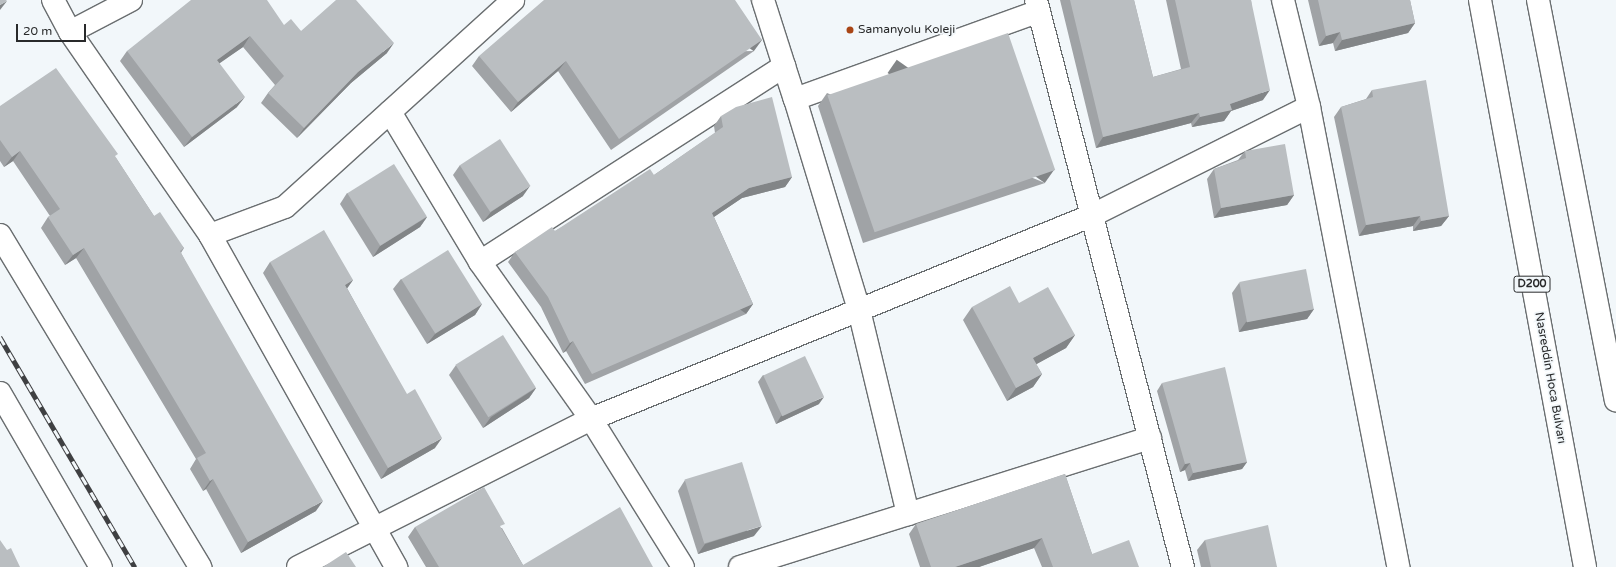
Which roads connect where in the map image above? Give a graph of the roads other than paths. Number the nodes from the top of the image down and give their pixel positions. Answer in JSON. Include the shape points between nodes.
{"nodes":[{"id":1,"x":53,"y":0,"type":"edge"},
{"id":2,"x":131,"y":0,"type":"edge"},
{"id":3,"x":513,"y":0,"type":"edge"},
{"id":4,"x":763,"y":0,"type":"edge"},
{"id":5,"x":1283,"y":0,"type":"edge"},
{"id":6,"x":1480,"y":0,"type":"edge"},
{"id":7,"x":1538,"y":0,"type":"edge"},
{"id":8,"x":1038,"y":6,"type":"edge"},
{"id":9,"x":70,"y":32,"type":"junction"},
{"id":10,"x":784,"y":66,"type":"junction"},
{"id":11,"x":795,"y":99,"type":"junction"},
{"id":12,"x":1309,"y":107,"type":"junction"},
{"id":13,"x":390,"y":112,"type":"junction"},
{"id":14,"x":1093,"y":215,"type":"junction"},
{"id":15,"x":0,"y":235,"type":"edge"},
{"id":16,"x":210,"y":235,"type":"junction"},
{"id":17,"x":480,"y":262,"type":"junction"},
{"id":18,"x":859,"y":310,"type":"junction"},
{"id":19,"x":0,"y":393,"type":"edge"},
{"id":20,"x":1616,"y":400,"type":"edge"},
{"id":21,"x":591,"y":419,"type":"junction"},
{"id":22,"x":1150,"y":438,"type":"junction"},
{"id":23,"x":908,"y":514,"type":"junction"},
{"id":24,"x":372,"y":527,"type":"junction"},
{"id":25,"x":100,"y":567,"type":"edge"},
{"id":26,"x":200,"y":567,"type":"edge"},
{"id":27,"x":298,"y":567,"type":"edge"},
{"id":28,"x":396,"y":567,"type":"edge"},
{"id":29,"x":683,"y":567,"type":"edge"},
{"id":30,"x":740,"y":567,"type":"edge"},
{"id":31,"x":1183,"y":567,"type":"edge"},
{"id":32,"x":1398,"y":567,"type":"edge"},
{"id":33,"x":1585,"y":567,"type":"edge"}],
"edges":[{"from":1,"to":9,"type":"main road"},
{"from":2,"to":9,"type":"main road"},
{"from":3,"to":13,"type":"main road"},
{"from":4,"to":10,"type":"main road"},
{"from":5,"to":12,"type":"main road"},
{"from":6,"to":33,"type":"main road","name":"Nasreddin Hoca Bulvarı","number":"D200"},
{"from":7,"to":20,"type":"main road"},
{"from":8,"to":11,"type":"main road"},
{"from":8,"to":14,"type":"main road"},
{"from":9,"to":16,"type":"main road"},
{"from":10,"to":11,"type":"main road"},
{"from":10,"to":17,"type":"main road"},
{"from":11,"to":18,"type":"main road"},
{"from":12,"to":14,"type":"main road"},
{"from":12,"to":32,"type":"main road"},
{"from":13,"to":16,"type":"main road","via":[[285,206]]},
{"from":13,"to":17,"type":"main road"},
{"from":14,"to":18,"type":"main road"},
{"from":14,"to":22,"type":"main road"},
{"from":15,"to":26,"type":"main road"},
{"from":16,"to":24,"type":"main road"},
{"from":17,"to":21,"type":"main road"},
{"from":18,"to":21,"type":"main road"},
{"from":18,"to":23,"type":"main road"},
{"from":19,"to":25,"type":"main road"},
{"from":21,"to":24,"type":"main road"},
{"from":21,"to":29,"type":"main road"},
{"from":22,"to":23,"type":"main road"},
{"from":22,"to":31,"type":"main road"},
{"from":23,"to":30,"type":"main road"},
{"from":24,"to":27,"type":"main road"},
{"from":24,"to":28,"type":"main road"}]}
